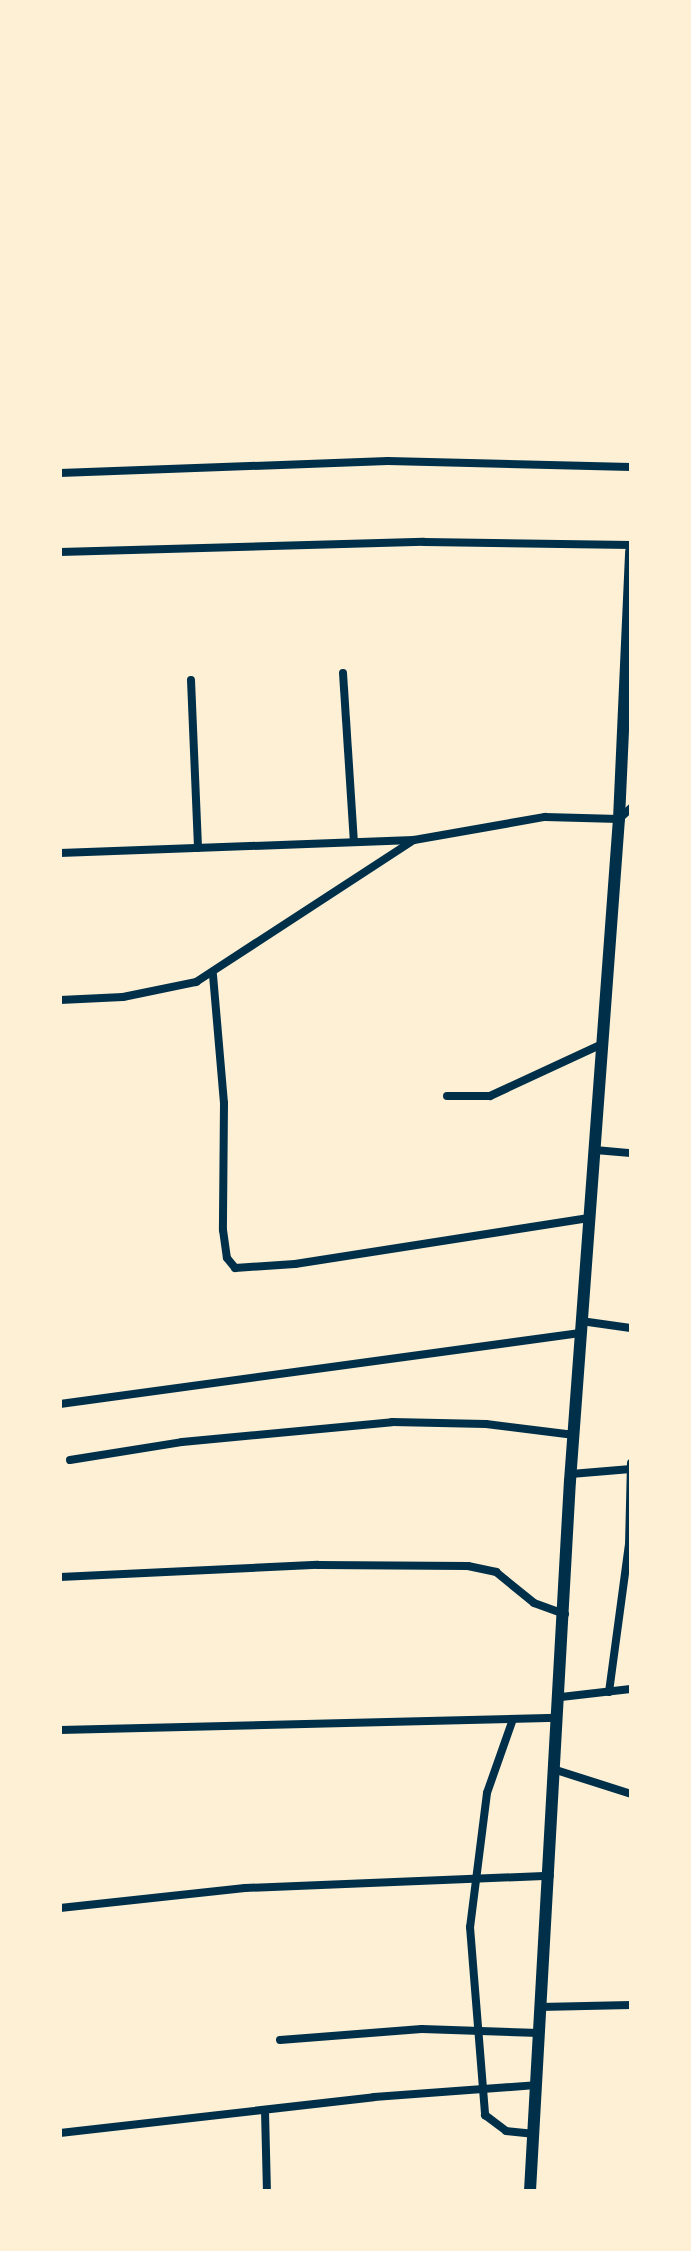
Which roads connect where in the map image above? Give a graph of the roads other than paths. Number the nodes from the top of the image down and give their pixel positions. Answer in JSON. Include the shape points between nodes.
{"nodes":[{"id":1,"x":631,"y":467,"type":"edge"},
{"id":2,"x":60,"y":473,"type":"edge"},
{"id":3,"x":631,"y":545,"type":"edge"},
{"id":4,"x":631,"y":551,"type":"edge"},
{"id":5,"x":60,"y":552,"type":"edge"},
{"id":6,"x":628,"y":651,"type":"edge"},
{"id":7,"x":343,"y":673,"type":"dead end"},
{"id":8,"x":191,"y":680,"type":"dead end"},
{"id":9,"x":631,"y":808,"type":"edge"},
{"id":10,"x":619,"y":819,"type":"junction"},
{"id":11,"x":414,"y":840,"type":"junction"},
{"id":12,"x":354,"y":842,"type":"junction"},
{"id":13,"x":198,"y":848,"type":"junction"},
{"id":14,"x":60,"y":853,"type":"edge"},
{"id":15,"x":213,"y":975,"type":"junction"},
{"id":16,"x":60,"y":1000,"type":"edge"},
{"id":17,"x":600,"y":1045,"type":"junction"},
{"id":18,"x":447,"y":1096,"type":"dead end"},
{"id":19,"x":595,"y":1150,"type":"junction"},
{"id":20,"x":631,"y":1153,"type":"edge"},
{"id":21,"x":590,"y":1218,"type":"junction"},
{"id":22,"x":581,"y":1327,"type":"junction"},
{"id":23,"x":631,"y":1328,"type":"edge"},
{"id":24,"x":60,"y":1404,"type":"edge"},
{"id":25,"x":574,"y":1435,"type":"junction"},
{"id":26,"x":70,"y":1460,"type":"dead end"},
{"id":27,"x":631,"y":1467,"type":"edge"},
{"id":28,"x":571,"y":1474,"type":"junction"},
{"id":29,"x":630,"y":1545,"type":"edge"},
{"id":30,"x":60,"y":1577,"type":"edge"},
{"id":31,"x":566,"y":1614,"type":"junction"},
{"id":32,"x":631,"y":1689,"type":"edge"},
{"id":33,"x":609,"y":1692,"type":"junction"},
{"id":34,"x":561,"y":1697,"type":"junction"},
{"id":35,"x":559,"y":1718,"type":"junction"},
{"id":36,"x":513,"y":1719,"type":"junction"},
{"id":37,"x":60,"y":1730,"type":"edge"},
{"id":38,"x":556,"y":1770,"type":"junction"},
{"id":39,"x":631,"y":1794,"type":"edge"},
{"id":40,"x":550,"y":1876,"type":"junction"},
{"id":41,"x":478,"y":1878,"type":"junction"},
{"id":42,"x":60,"y":1908,"type":"edge"},
{"id":43,"x":631,"y":2005,"type":"edge"},
{"id":44,"x":540,"y":2007,"type":"junction"},
{"id":45,"x":479,"y":2032,"type":"junction"},
{"id":46,"x":539,"y":2033,"type":"junction"},
{"id":47,"x":280,"y":2040,"type":"dead end"},
{"id":48,"x":536,"y":2085,"type":"junction"},
{"id":49,"x":481,"y":2087,"type":"junction"},
{"id":50,"x":265,"y":2111,"type":"junction"},
{"id":51,"x":60,"y":2133,"type":"edge"},
{"id":52,"x":535,"y":2134,"type":"junction"},
{"id":53,"x":267,"y":2191,"type":"edge"},
{"id":54,"x":530,"y":2191,"type":"edge"}],
"edges":[{"from":1,"to":2,"type":"street","via":[[403,461]]},
{"from":3,"to":5,"type":"street","via":[[424,542]]},
{"from":4,"to":6,"type":"main road"},
{"from":6,"to":10,"type":"main road"},
{"from":7,"to":12,"type":"street"},
{"from":8,"to":13,"type":"street"},
{"from":9,"to":10,"type":"street"},
{"from":10,"to":11,"type":"street","via":[[545,817]]},
{"from":10,"to":17,"type":"main road"},
{"from":11,"to":12,"type":"street"},
{"from":11,"to":15,"type":"street"},
{"from":12,"to":13,"type":"street"},
{"from":13,"to":14,"type":"street"},
{"from":15,"to":16,"type":"street","via":[[148,994]]},
{"from":15,"to":21,"type":"street","via":[[224,1103],[224,1240],[235,1268],[333,1259]]},
{"from":17,"to":18,"type":"street","via":[[490,1096]]},
{"from":17,"to":19,"type":"main road"},
{"from":19,"to":20,"type":"street"},
{"from":19,"to":21,"type":"main road"},
{"from":21,"to":22,"type":"main road"},
{"from":22,"to":23,"type":"street"},
{"from":22,"to":24,"type":"street"},
{"from":22,"to":25,"type":"main road"},
{"from":25,"to":26,"type":"street","via":[[486,1424],[392,1422],[182,1442]]},
{"from":25,"to":28,"type":"main road"},
{"from":27,"to":28,"type":"street"},
{"from":27,"to":29,"type":"street"},
{"from":28,"to":31,"type":"main road"},
{"from":29,"to":33,"type":"street"},
{"from":30,"to":31,"type":"street","via":[[318,1565],[468,1566],[496,1572],[534,1603]]},
{"from":31,"to":34,"type":"main road"},
{"from":32,"to":33,"type":"street"},
{"from":33,"to":34,"type":"street"},
{"from":34,"to":35,"type":"main road"},
{"from":35,"to":36,"type":"street"},
{"from":35,"to":38,"type":"main road"},
{"from":36,"to":37,"type":"street"},
{"from":36,"to":41,"type":"street","via":[[487,1793]]},
{"from":38,"to":39,"type":"street"},
{"from":38,"to":40,"type":"main road"},
{"from":40,"to":41,"type":"street"},
{"from":40,"to":44,"type":"main road"},
{"from":41,"to":42,"type":"street","via":[[245,1888]]},
{"from":41,"to":45,"type":"street","via":[[470,1916]]},
{"from":43,"to":44,"type":"street"},
{"from":44,"to":46,"type":"main road"},
{"from":45,"to":46,"type":"street"},
{"from":45,"to":47,"type":"street","via":[[422,2029]]},
{"from":45,"to":49,"type":"street"},
{"from":46,"to":48,"type":"main road"},
{"from":48,"to":49,"type":"street"},
{"from":48,"to":52,"type":"main road"},
{"from":49,"to":50,"type":"street"},
{"from":49,"to":52,"type":"street","via":[[491,2122],[506,2131]]},
{"from":50,"to":51,"type":"street"},
{"from":50,"to":53,"type":"street"},
{"from":52,"to":54,"type":"main road"}]}
